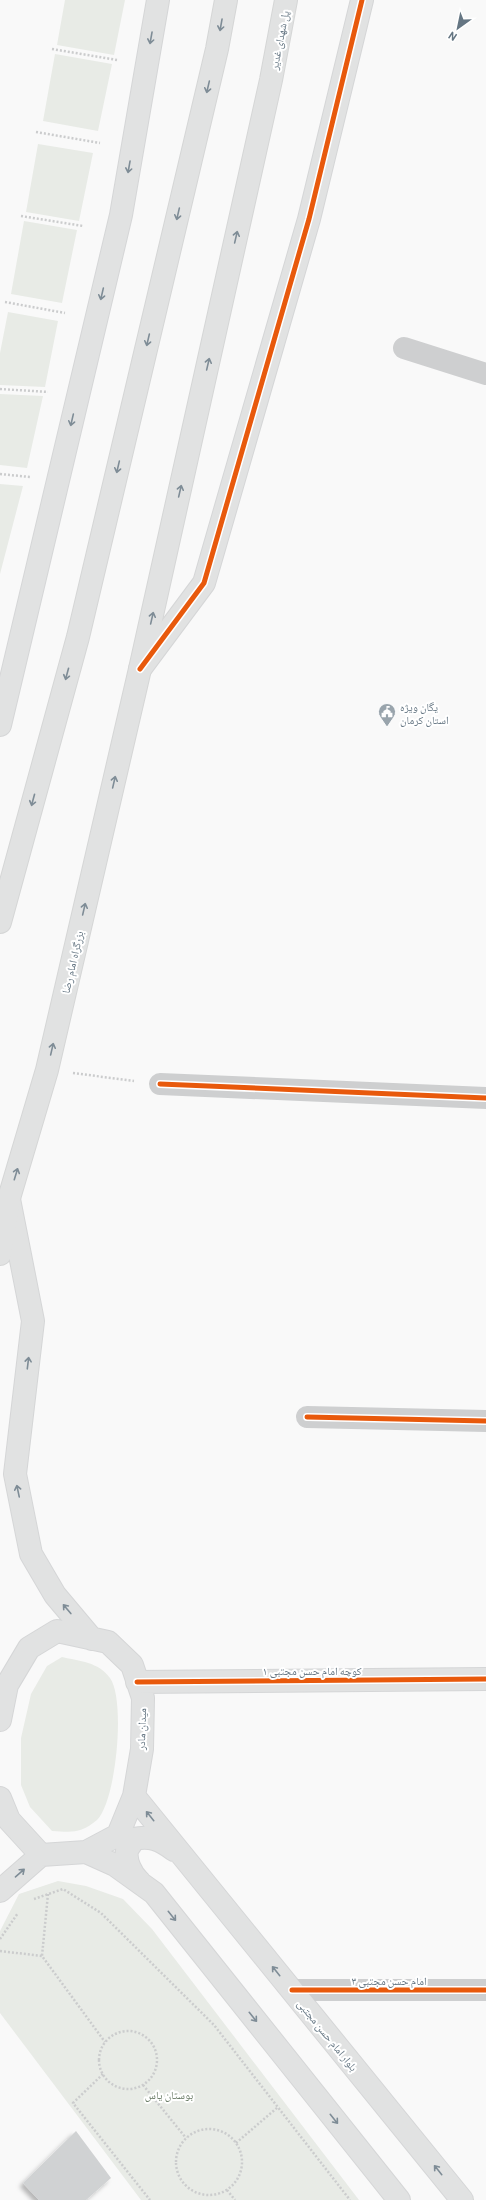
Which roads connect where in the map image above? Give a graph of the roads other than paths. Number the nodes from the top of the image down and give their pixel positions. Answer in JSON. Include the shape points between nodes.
{"nodes":[{"id":1,"x":158,"y":0,"type":"edge"},
{"id":2,"x":226,"y":0,"type":"edge"},
{"id":3,"x":286,"y":0,"type":"edge"},
{"id":4,"x":362,"y":0,"type":"edge"},
{"id":5,"x":404,"y":348,"type":"dead end"},
{"id":6,"x":486,"y":374,"type":"edge"},
{"id":7,"x":140,"y":669,"type":"junction"},
{"id":8,"x":0,"y":725,"type":"edge"},
{"id":9,"x":0,"y":922,"type":"edge"},
{"id":10,"x":160,"y":1084,"type":"road end"},
{"id":11,"x":486,"y":1098,"type":"edge"},
{"id":12,"x":9,"y":1198,"type":"junction"},
{"id":13,"x":0,"y":1254,"type":"edge"},
{"id":14,"x":307,"y":1417,"type":"dead end"},
{"id":15,"x":486,"y":1421,"type":"edge"},
{"id":16,"x":92,"y":1639,"type":"junction"},
{"id":17,"x":486,"y":1679,"type":"edge"},
{"id":18,"x":137,"y":1682,"type":"junction"},
{"id":19,"x":0,"y":1720,"type":"edge"},
{"id":20,"x":134,"y":1796,"type":"junction"},
{"id":21,"x":0,"y":1798,"type":"edge"},
{"id":22,"x":86,"y":1852,"type":"junction"},
{"id":23,"x":41,"y":1855,"type":"junction"},
{"id":24,"x":187,"y":1862,"type":"junction"},
{"id":25,"x":0,"y":1891,"type":"edge"},
{"id":26,"x":154,"y":1893,"type":"junction"},
{"id":27,"x":292,"y":1990,"type":"junction"},
{"id":28,"x":486,"y":1990,"type":"edge"},
{"id":29,"x":399,"y":2200,"type":"edge"},
{"id":30,"x":462,"y":2200,"type":"edge"}],
"edges":[{"from":1,"to":8,"type":"main road","one_way":true,"via":[[120,216]]},
{"from":2,"to":9,"type":"main road","one_way":true,"via":[[217,49],[78,637]]},
{"from":7,"to":3,"type":"main road","name":"پل شهدای غدیر","one_way":true,"via":[[271,80]]},
{"from":4,"to":7,"type":"main road","via":[[309,219],[204,583]]},
{"from":5,"to":6,"type":"street"},
{"from":12,"to":7,"type":"main road","name":"بزرگراه امام رضا","one_way":true,"via":[[47,1070]]},
{"from":10,"to":11,"type":"street"},
{"from":12,"to":13,"type":"main road","name":"بزرگراه امام رضا"},
{"from":16,"to":12,"type":"main road","one_way":true,"via":[[55,1595],[31,1554],[15,1474],[33,1321]]},
{"from":14,"to":15,"type":"street"},
{"from":16,"to":18,"type":"main road","name":"میدان مادر","via":[[108,1642],[132,1665]]},
{"from":16,"to":19,"type":"main road","name":"میدان مادر","via":[[57,1631],[29,1648],[7,1685]]},
{"from":17,"to":18,"type":"main road","name":"کوچه امام حسن مجتبی ۱"},
{"from":18,"to":20,"type":"main road","name":"میدان مادر","via":[[142,1698],[142,1742]]},
{"from":20,"to":22,"type":"main road","name":"میدان مادر","via":[[118,1835]]},
{"from":24,"to":20,"type":"main road","name":"بلوار امام حسن مجتبی","one_way":true},
{"from":21,"to":23,"type":"main road","via":[[9,1820]]},
{"from":22,"to":23,"type":"main road","name":"میدان مادر"},
{"from":22,"to":26,"type":"main road","via":[[115,1864]]},
{"from":25,"to":23,"type":"main road","one_way":true},
{"from":24,"to":26,"type":"main road","via":[[164,1842],[153,1837],[134,1839],[127,1851],[129,1864],[134,1876]]},
{"from":27,"to":24,"type":"main road","name":"بلوار امام حسن مجتبی","one_way":true},
{"from":26,"to":29,"type":"main road","one_way":true},
{"from":27,"to":28,"type":"street","name":"امام حسن مجتبی ۳"},
{"from":30,"to":27,"type":"main road","name":"بلوار امام حسن مجتبی","one_way":true}]}
